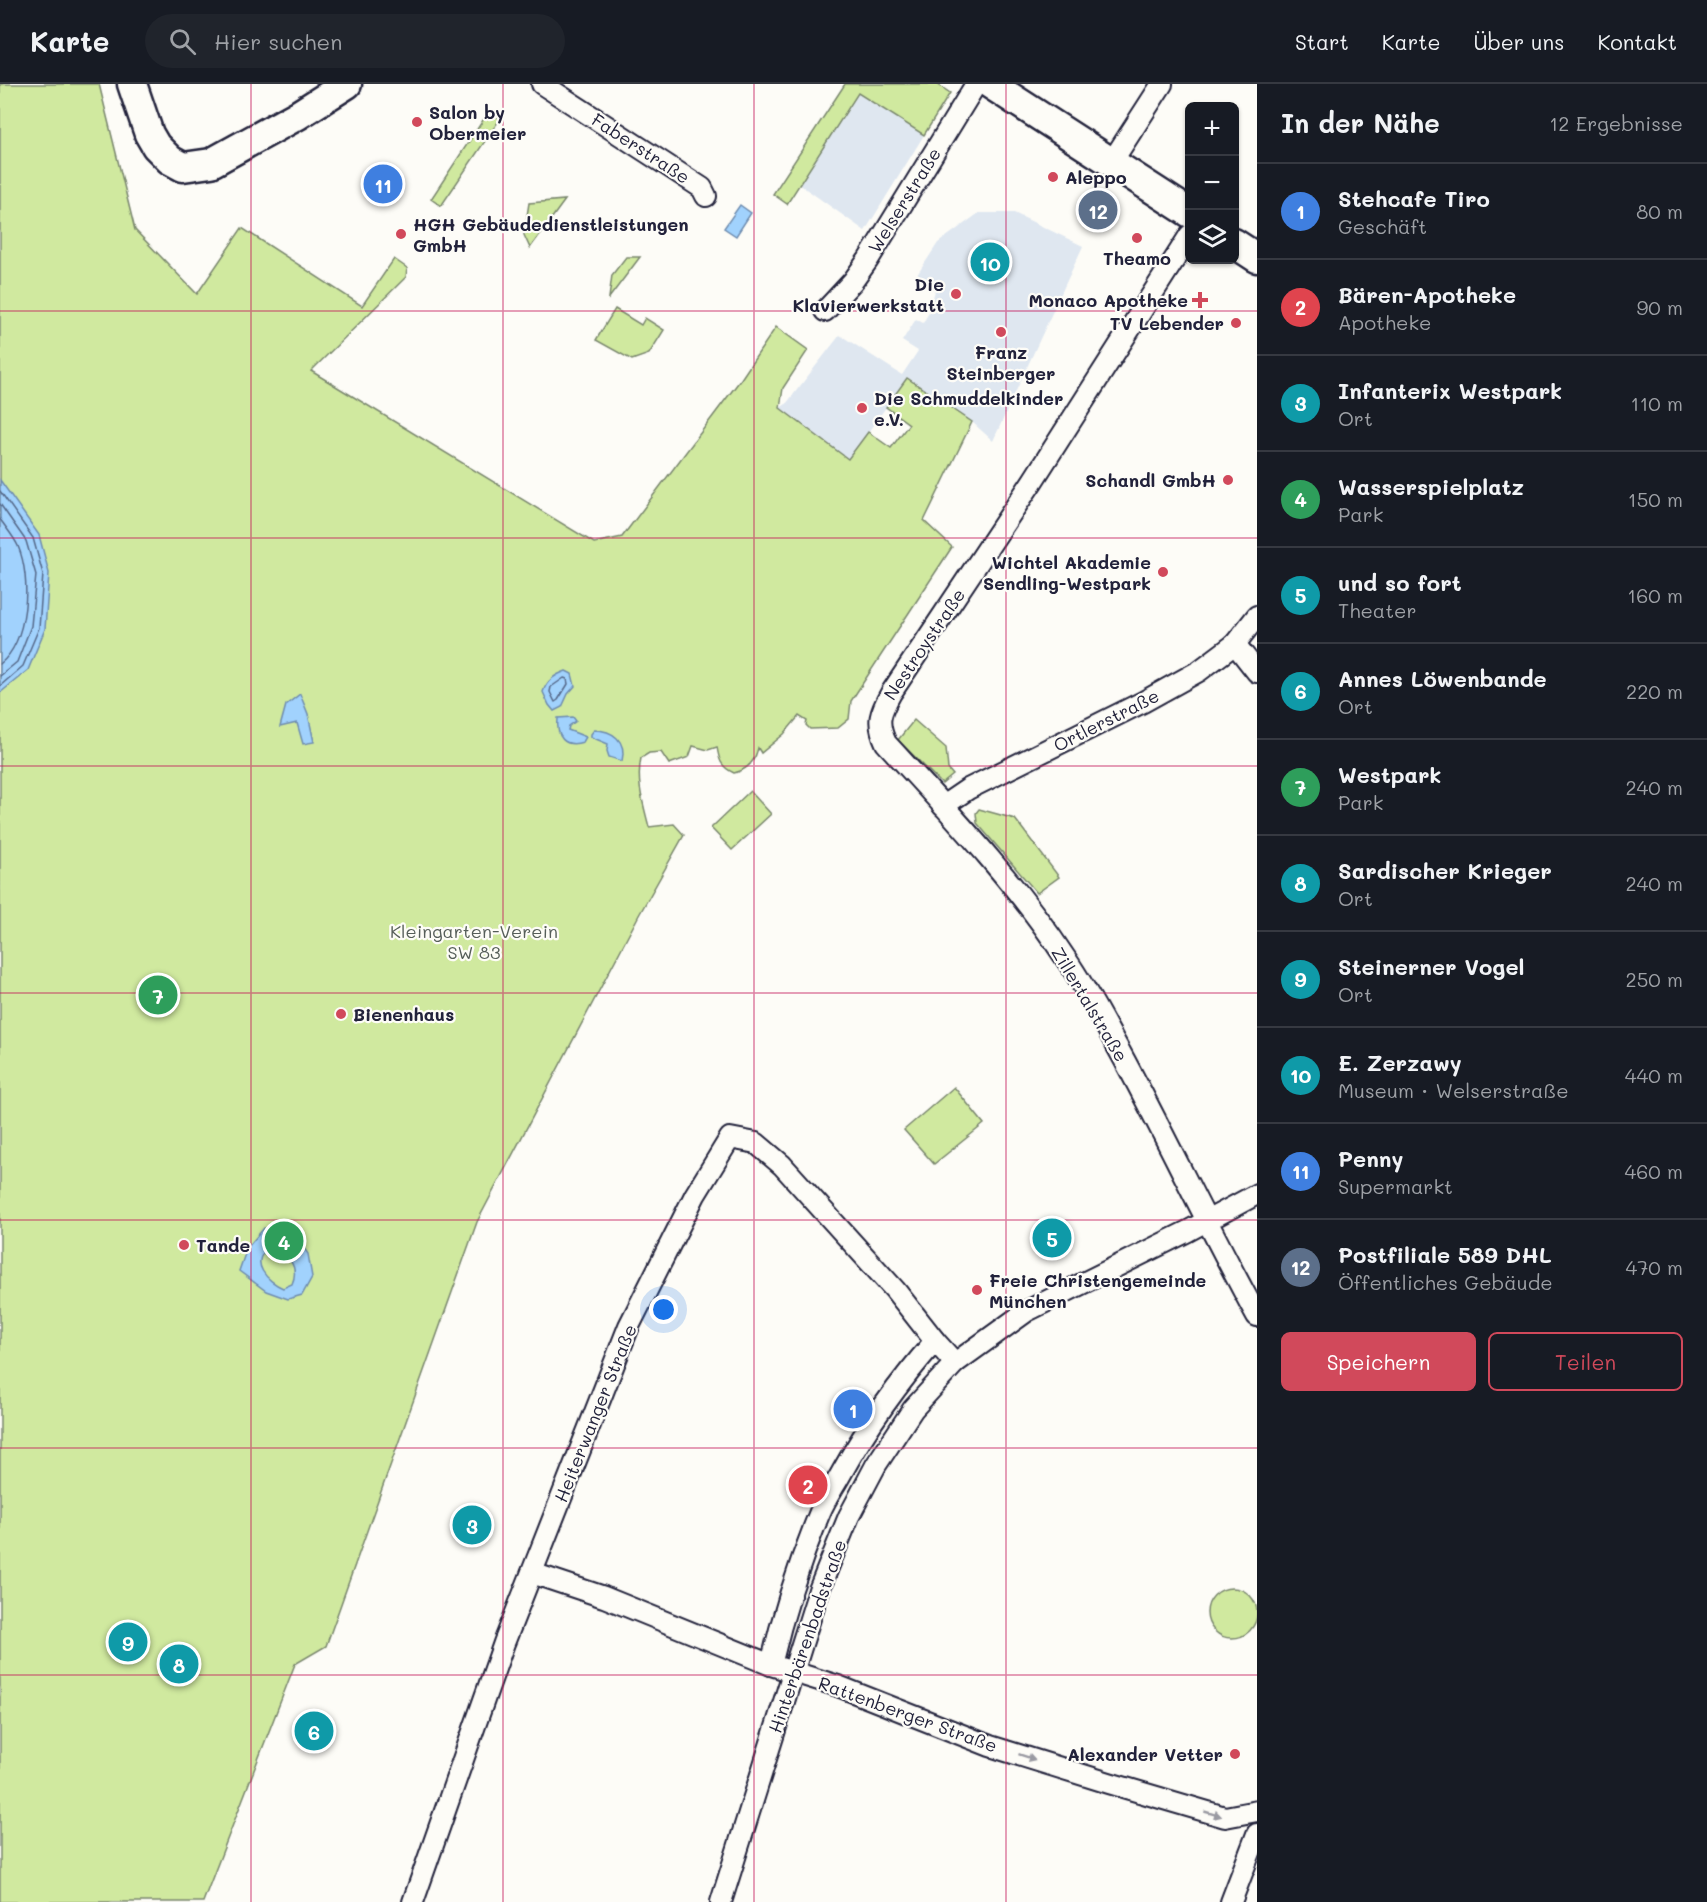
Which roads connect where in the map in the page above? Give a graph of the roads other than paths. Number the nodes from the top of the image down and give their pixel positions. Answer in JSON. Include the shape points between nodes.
{"nodes":[{"id":1,"x":132,"y":84,"type":"edge"},
{"id":2,"x":347,"y":84,"type":"edge"},
{"id":3,"x":542,"y":84,"type":"edge"},
{"id":4,"x":976,"y":84,"type":"edge"},
{"id":5,"x":990,"y":84,"type":"edge"},
{"id":6,"x":1162,"y":84,"type":"edge"},
{"id":7,"x":1111,"y":163,"type":"junction"},
{"id":8,"x":706,"y":196,"type":"dead end"},
{"id":9,"x":1185,"y":210,"type":"edge"},
{"id":10,"x":1185,"y":243,"type":"edge"},
{"id":11,"x":1239,"y":246,"type":"edge"},
{"id":12,"x":1257,"y":258,"type":"edge"},
{"id":13,"x":825,"y":311,"type":"dead end"},
{"id":14,"x":1257,"y":616,"type":"edge"},
{"id":15,"x":1235,"y":644,"type":"junction"},
{"id":16,"x":1257,"y":672,"type":"edge"},
{"id":17,"x":879,"y":722,"type":"joint"},
{"id":18,"x":943,"y":806,"type":"junction"},
{"id":19,"x":1257,"y":1194,"type":"edge"},
{"id":20,"x":1206,"y":1221,"type":"junction"},
{"id":21,"x":1257,"y":1316,"type":"edge"},
{"id":22,"x":935,"y":1341,"type":"junction"},
{"id":23,"x":955,"y":1363,"type":"junction"},
{"id":24,"x":532,"y":1573,"type":"junction"},
{"id":25,"x":771,"y":1665,"type":"junction"},
{"id":26,"x":794,"y":1673,"type":"junction"},
{"id":27,"x":1257,"y":1811,"type":"edge"},
{"id":28,"x":1257,"y":1834,"type":"edge"},
{"id":29,"x":413,"y":1902,"type":"edge"},
{"id":30,"x":721,"y":1902,"type":"edge"},
{"id":31,"x":1231,"y":1902,"type":"edge"}],
"edges":[{"from":1,"to":2,"type":"street","via":[[156,146],[183,167],[211,163]]},
{"from":3,"to":8,"type":"street","name":"Faberstraße","via":[[702,188]]},
{"from":4,"to":13,"type":"street","name":"Welserstraße","via":[[868,260]]},
{"from":5,"to":7,"type":"street"},
{"from":6,"to":7,"type":"street"},
{"from":7,"to":9,"type":"street"},
{"from":10,"to":17,"type":"street","name":"Nestroystraße","via":[[891,693]]},
{"from":11,"to":12,"type":"street"},
{"from":14,"to":15,"type":"street","name":"Ortlerstraße"},
{"from":15,"to":16,"type":"street"},
{"from":15,"to":18,"type":"street","name":"Ortlerstraße","via":[[1199,671],[968,789]]},
{"from":17,"to":18,"type":"street","name":"Zillertalstraße","via":[[886,743]]},
{"from":18,"to":20,"type":"street","name":"Zillertalstraße","via":[[1001,873],[1066,959],[1142,1093]]},
{"from":19,"to":20,"type":"street","name":"Hinterbärenbadstraße"},
{"from":20,"to":21,"type":"street","name":"Zillertalstraße"},
{"from":20,"to":23,"type":"street","name":"Hinterbärenbadstraße","via":[[1027,1311]]},
{"from":22,"to":23,"type":"street","name":"Heiterwanger Straße"},
{"from":22,"to":24,"type":"street","name":"Heiterwanger Straße","via":[[895,1290],[782,1165],[756,1143],[730,1138],[695,1196],[629,1326]]},
{"from":22,"to":25,"type":"street","name":"Hinterbärenbadstraße","via":[[866,1430],[821,1510],[791,1593]]},
{"from":23,"to":26,"type":"street","name":"Hinterbärenbadstraße","via":[[913,1409],[876,1465],[849,1516],[819,1590]]},
{"from":24,"to":25,"type":"street","name":"Rattenberger Straße","via":[[604,1597]]},
{"from":24,"to":29,"type":"street","name":"Heiterwanger Straße"},
{"from":25,"to":26,"type":"street","name":"Rattenberger Straße"},
{"from":26,"to":27,"type":"street","name":"Rattenberger Straße","one_way":true,"via":[[838,1686],[990,1746],[1141,1793],[1225,1817]]},
{"from":26,"to":30,"type":"street","name":"Hinterbärenbadstraße"},
{"from":28,"to":31,"type":"street"}]}
